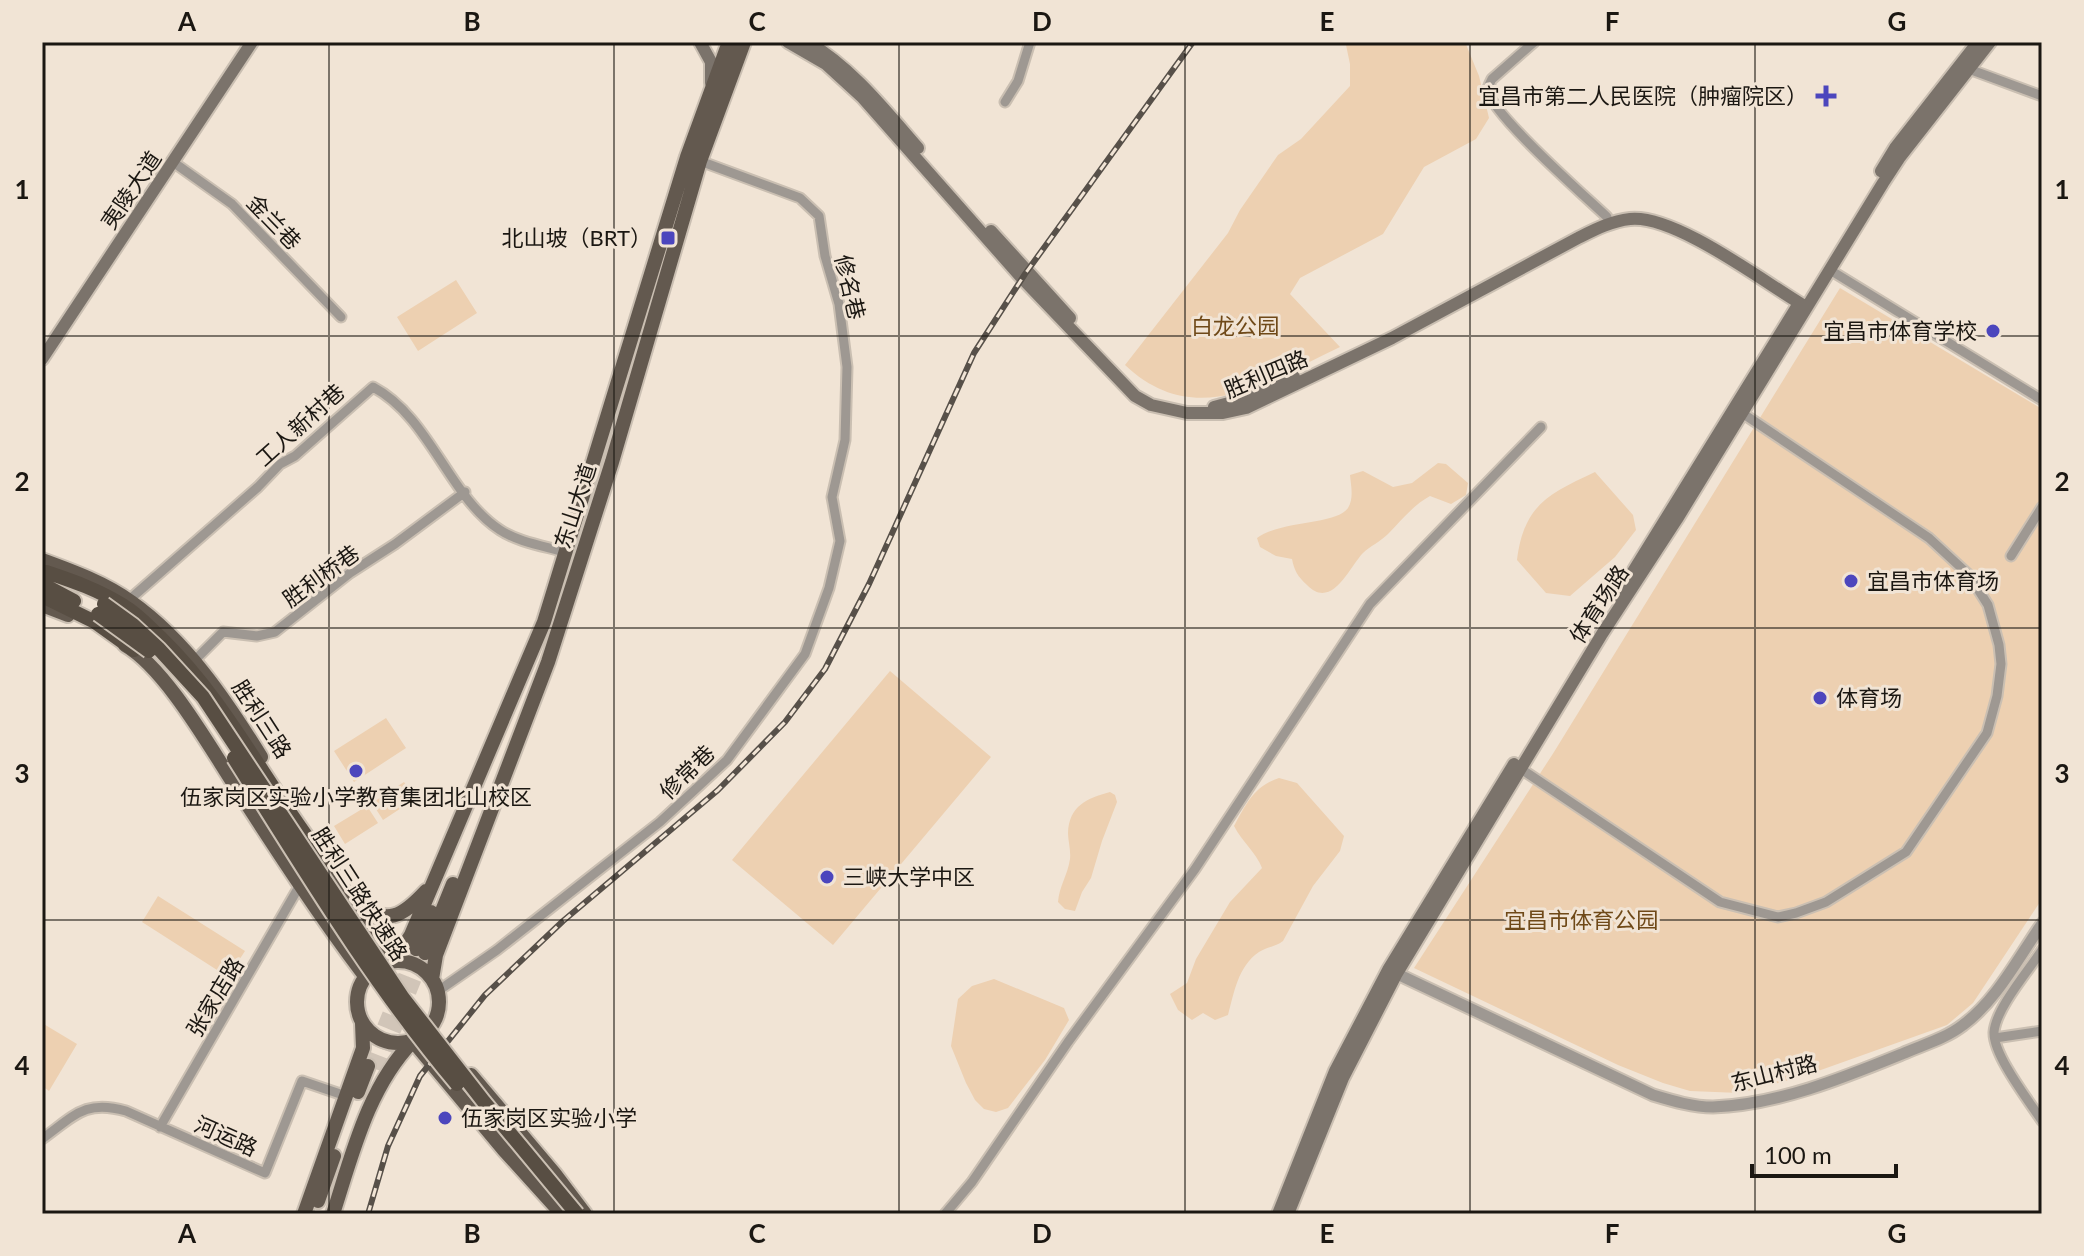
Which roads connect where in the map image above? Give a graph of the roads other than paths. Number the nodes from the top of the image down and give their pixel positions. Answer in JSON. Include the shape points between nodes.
{"nodes":[{"id":1,"x":244,"y":42,"type":"edge"},
{"id":2,"x":252,"y":42,"type":"edge"},
{"id":3,"x":700,"y":42,"type":"edge"},
{"id":4,"x":729,"y":42,"type":"edge"},
{"id":5,"x":751,"y":42,"type":"edge"},
{"id":6,"x":808,"y":42,"type":"edge"},
{"id":7,"x":1030,"y":42,"type":"edge"},
{"id":8,"x":1534,"y":42,"type":"edge"},
{"id":9,"x":1978,"y":42,"type":"edge"},
{"id":10,"x":1990,"y":42,"type":"edge"},
{"id":11,"x":788,"y":43,"type":"edge"},
{"id":12,"x":741,"y":49,"type":"edge"},
{"id":13,"x":1963,"y":67,"type":"junction"},
{"id":14,"x":710,"y":88,"type":"junction"},
{"id":15,"x":2042,"y":96,"type":"edge"},
{"id":16,"x":1005,"y":102,"type":"dead end"},
{"id":17,"x":700,"y":161,"type":"junction"},
{"id":18,"x":173,"y":162,"type":"junction"},
{"id":19,"x":1607,"y":217,"type":"junction"},
{"id":20,"x":1830,"y":270,"type":"junction"},
{"id":21,"x":1805,"y":302,"type":"junction"},
{"id":22,"x":341,"y":317,"type":"dead end"},
{"id":23,"x":42,"y":347,"type":"edge"},
{"id":24,"x":42,"y":359,"type":"edge"},
{"id":25,"x":2042,"y":400,"type":"edge"},
{"id":26,"x":1742,"y":413,"type":"junction"},
{"id":27,"x":1541,"y":427,"type":"dead end"},
{"id":28,"x":465,"y":492,"type":"junction"},
{"id":29,"x":832,"y":497,"type":"joint"},
{"id":30,"x":2042,"y":507,"type":"edge"},
{"id":31,"x":565,"y":552,"type":"junction"},
{"id":32,"x":2011,"y":556,"type":"dead end"},
{"id":33,"x":43,"y":572,"type":"edge"},
{"id":34,"x":42,"y":596,"type":"edge"},
{"id":35,"x":129,"y":600,"type":"junction"},
{"id":36,"x":42,"y":605,"type":"edge"},
{"id":37,"x":101,"y":609,"type":"junction"},
{"id":38,"x":544,"y":622,"type":"junction"},
{"id":39,"x":559,"y":628,"type":"junction"},
{"id":40,"x":134,"y":650,"type":"junction"},
{"id":41,"x":193,"y":662,"type":"junction"},
{"id":42,"x":1521,"y":769,"type":"junction"},
{"id":43,"x":324,"y":860,"type":"junction"},
{"id":44,"x":300,"y":885,"type":"junction"},
{"id":45,"x":432,"y":885,"type":"junction"},
{"id":46,"x":354,"y":906,"type":"junction"},
{"id":47,"x":2042,"y":924,"type":"edge"},
{"id":48,"x":2042,"y":950,"type":"edge"},
{"id":49,"x":392,"y":960,"type":"junction"},
{"id":50,"x":1392,"y":972,"type":"junction"},
{"id":51,"x":365,"y":976,"type":"junction"},
{"id":52,"x":435,"y":985,"type":"junction"},
{"id":53,"x":362,"y":1022,"type":"junction"},
{"id":54,"x":431,"y":1026,"type":"junction"},
{"id":55,"x":2042,"y":1031,"type":"edge"},
{"id":56,"x":1995,"y":1038,"type":"junction"},
{"id":57,"x":413,"y":1041,"type":"junction"},
{"id":58,"x":346,"y":1096,"type":"junction"},
{"id":59,"x":2042,"y":1121,"type":"edge"},
{"id":60,"x":160,"y":1127,"type":"junction"},
{"id":61,"x":42,"y":1139,"type":"edge"},
{"id":62,"x":304,"y":1214,"type":"edge"},
{"id":63,"x":313,"y":1214,"type":"edge"},
{"id":64,"x":321,"y":1214,"type":"edge"},
{"id":65,"x":333,"y":1214,"type":"edge"},
{"id":66,"x":562,"y":1214,"type":"edge"},
{"id":67,"x":569,"y":1214,"type":"edge"},
{"id":68,"x":577,"y":1214,"type":"edge"},
{"id":69,"x":585,"y":1214,"type":"edge"},
{"id":70,"x":945,"y":1214,"type":"edge"},
{"id":71,"x":1278,"y":1214,"type":"edge"},
{"id":72,"x":1288,"y":1214,"type":"edge"}],
"edges":[{"from":1,"to":23,"type":"main road","name":"夷陵大道"},
{"from":2,"to":18,"type":"main road","name":"夷陵大道"},
{"from":3,"to":14,"type":"main road","via":[[711,62]]},
{"from":4,"to":14,"type":"main road","name":"东山大道"},
{"from":5,"to":12,"type":"main road"},
{"from":6,"to":19,"type":"main road","name":"胜利四路","via":[[865,87],[1109,362],[1159,401],[1219,406],[1251,397],[1389,332]]},
{"from":7,"to":16,"type":"street"},
{"from":8,"to":19,"type":"street","via":[[1492,79],[1488,94],[1510,123]]},
{"from":9,"to":13,"type":"main road","name":"体育场路"},
{"from":10,"to":13,"type":"main road","name":"体育场路"},
{"from":11,"to":21,"type":"main road","name":"胜利四路","via":[[826,64],[862,97],[1104,366],[1135,396],[1165,410],[1197,414],[1246,408],[1392,338],[1578,238],[1630,219],[1674,228]]},
{"from":12,"to":17,"type":"main road","name":"东山大道"},
{"from":13,"to":15,"type":"street"},
{"from":13,"to":20,"type":"main road","name":"体育场路"},
{"from":13,"to":21,"type":"main road","name":"体育场路","via":[[1895,148]]},
{"from":14,"to":31,"type":"main road","name":"东山大道"},
{"from":17,"to":29,"type":"street","name":"修名巷","via":[[800,198],[819,216],[847,367],[845,440]]},
{"from":17,"to":39,"type":"main road","name":"东山大道"},
{"from":18,"to":22,"type":"street","name":"金兰巷","via":[[232,204]]},
{"from":18,"to":24,"type":"main road","name":"夷陵大道"},
{"from":19,"to":21,"type":"main road","name":"胜利四路","via":[[1646,212],[1681,223]]},
{"from":20,"to":21,"type":"main road","name":"体育场路"},
{"from":20,"to":25,"type":"street"},
{"from":21,"to":26,"type":"main road","name":"体育场路"},
{"from":21,"to":50,"type":"main road","name":"体育场路"},
{"from":26,"to":42,"type":"main road","name":"体育场路"},
{"from":26,"to":42,"type":"street","via":[[1929,538],[1969,575],[1988,605],[1999,645],[1997,696],[1987,733],[1906,852],[1826,902],[1778,917],[1720,902]]},
{"from":27,"to":70,"type":"street","via":[[1370,604],[1195,869]]},
{"from":28,"to":31,"type":"street","name":"工人新村巷","via":[[500,530]]},
{"from":28,"to":35,"type":"street","name":"工人新村巷","via":[[407,416],[373,387]]},
{"from":28,"to":41,"type":"street","name":"胜利桥巷","via":[[275,632],[223,632]]},
{"from":29,"to":52,"type":"street","name":"修常巷","via":[[840,541],[805,654],[727,760],[660,822],[497,950]]},
{"from":30,"to":32,"type":"street"},
{"from":31,"to":38,"type":"main road","name":"东山大道"},
{"from":33,"to":35,"type":"main road","name":"胜利三路","via":[[69,570]]},
{"from":33,"to":37,"type":"highway"},
{"from":33,"to":43,"type":"highway","via":[[90,587],[126,607],[174,651],[239,732]]},
{"from":34,"to":40,"type":"highway","via":[[95,622]]},
{"from":35,"to":41,"type":"main road","name":"胜利三路"},
{"from":36,"to":40,"type":"main road"},
{"from":37,"to":67,"type":"highway","name":"胜利三路快速路","bridge":true,"via":[[177,679],[397,1008]]},
{"from":37,"to":68,"type":"highway","name":"胜利三路快速路","bridge":true,"via":[[159,649],[203,697],[403,998]]},
{"from":38,"to":39,"type":"main road","via":[[421,951]]},
{"from":38,"to":45,"type":"main road","name":"东山大道"},
{"from":39,"to":52,"type":"main road","name":"东山大道","via":[[436,955]]},
{"from":40,"to":44,"type":"main road","via":[[180,704]]},
{"from":41,"to":43,"type":"main road","name":"胜利三路","via":[[231,710]]},
{"from":42,"to":50,"type":"main road","name":"体育场路"},
{"from":43,"to":46,"type":"main road","name":"胜利三路"},
{"from":44,"to":51,"type":"main road"},
{"from":44,"to":60,"type":"street","name":"张家店路"},
{"from":45,"to":46,"type":"main road","via":[[403,913],[390,917]]},
{"from":45,"to":49,"type":"main road","name":"东山大道","via":[[411,935]]},
{"from":46,"to":49,"type":"main road","name":"胜利三路"},
{"from":47,"to":50,"type":"street","name":"东山村路","via":[[1993,996],[1964,1025],[1864,1069],[1733,1106],[1687,1105],[1653,1095]]},
{"from":48,"to":56,"type":"street","via":[[2003,1009]]},
{"from":49,"to":51,"type":"main road"},
{"from":49,"to":52,"type":"main road","via":[[416,964]]},
{"from":50,"to":71,"type":"main road","name":"体育场路","via":[[1335,1071]]},
{"from":50,"to":72,"type":"main road","name":"体育场路"},
{"from":51,"to":53,"type":"main road","via":[[356,999]]},
{"from":52,"to":54,"type":"main road","via":[[439,1003]]},
{"from":53,"to":57,"type":"main road","via":[[387,1042]]},
{"from":53,"to":58,"type":"main road","via":[[363,1048]]},
{"from":54,"to":57,"type":"main road"},
{"from":54,"to":69,"type":"main road"},
{"from":55,"to":56,"type":"street"},
{"from":56,"to":59,"type":"street"},
{"from":57,"to":65,"type":"main road","via":[[389,1068]]},
{"from":57,"to":66,"type":"main road"},
{"from":58,"to":60,"type":"street","name":"河运路","via":[[302,1081],[265,1173]]},
{"from":58,"to":62,"type":"main road"},
{"from":60,"to":61,"type":"street","name":"河运路","via":[[104,1105],[89,1107]]},
{"from":63,"to":64,"type":"main road","via":[[373,1068]]}]}
